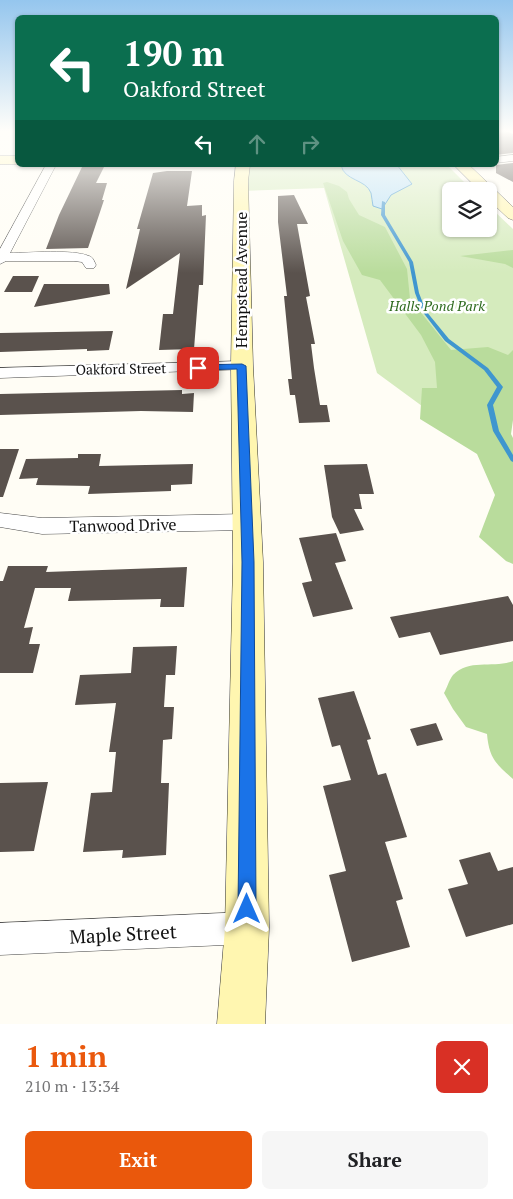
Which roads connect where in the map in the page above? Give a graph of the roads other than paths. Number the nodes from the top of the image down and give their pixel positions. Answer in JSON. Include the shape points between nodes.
{"nodes":[{"id":1,"x":45,"y":178,"type":"edge"},
{"id":2,"x":241,"y":178,"type":"edge"},
{"id":3,"x":497,"y":200,"type":"edge"},
{"id":4,"x":512,"y":213,"type":"edge"},
{"id":5,"x":1,"y":259,"type":"edge"},
{"id":6,"x":90,"y":265,"type":"dead end"},
{"id":7,"x":242,"y":366,"type":"junction"},
{"id":8,"x":0,"y":372,"type":"edge"},
{"id":9,"x":0,"y":520,"type":"edge"},
{"id":10,"x":246,"y":522,"type":"junction"},
{"id":11,"x":247,"y":928,"type":"junction"},
{"id":12,"x":0,"y":939,"type":"edge"},
{"id":13,"x":242,"y":1024,"type":"edge"}],
"edges":[{"from":1,"to":5,"type":"street"},
{"from":2,"to":7,"type":"main road","name":"Hempstead Avenue"},
{"from":3,"to":4,"type":"main road"},
{"from":5,"to":6,"type":"street","via":[[74,257],[87,259]]},
{"from":7,"to":8,"type":"street","name":"Oakford Street"},
{"from":7,"to":10,"type":"main road","name":"Hempstead Avenue"},
{"from":9,"to":10,"type":"street","name":"Tanwood Drive","via":[[42,526]]},
{"from":10,"to":11,"type":"main road","name":"Hempstead Avenue"},
{"from":11,"to":12,"type":"street","name":"Maple Street"},
{"from":11,"to":13,"type":"main road","name":"Hempstead Avenue"}]}
